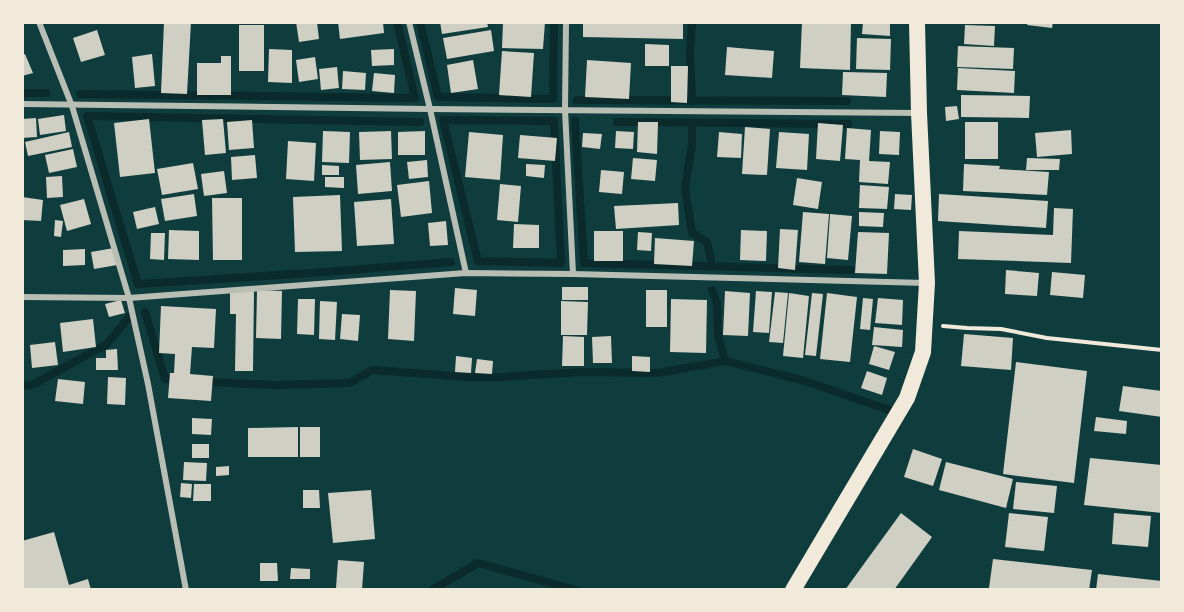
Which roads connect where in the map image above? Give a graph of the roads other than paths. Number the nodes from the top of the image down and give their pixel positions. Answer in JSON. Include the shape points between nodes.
{"nodes":[{"id":1,"x":39,"y":22,"type":"edge"},
{"id":2,"x":409,"y":22,"type":"edge"},
{"id":3,"x":566,"y":22,"type":"edge"},
{"id":4,"x":917,"y":22,"type":"edge"},
{"id":5,"x":22,"y":104,"type":"edge"},
{"id":6,"x":72,"y":106,"type":"junction"},
{"id":7,"x":430,"y":109,"type":"junction"},
{"id":8,"x":565,"y":110,"type":"junction"},
{"id":9,"x":919,"y":113,"type":"junction"},
{"id":10,"x":466,"y":273,"type":"junction"},
{"id":11,"x":573,"y":274,"type":"junction"},
{"id":12,"x":927,"y":283,"type":"junction"},
{"id":13,"x":22,"y":297,"type":"edge"},
{"id":14,"x":129,"y":298,"type":"junction"},
{"id":15,"x":186,"y":590,"type":"edge"},
{"id":16,"x":792,"y":590,"type":"edge"}],
"edges":[{"from":1,"to":6,"type":"street"},
{"from":2,"to":7,"type":"street"},
{"from":3,"to":8,"type":"street"},
{"from":4,"to":9,"type":"highway"},
{"from":5,"to":6,"type":"street"},
{"from":6,"to":7,"type":"street"},
{"from":6,"to":14,"type":"street"},
{"from":7,"to":8,"type":"street"},
{"from":7,"to":10,"type":"street"},
{"from":8,"to":9,"type":"street"},
{"from":8,"to":11,"type":"street"},
{"from":9,"to":12,"type":"highway"},
{"from":10,"to":11,"type":"street"},
{"from":10,"to":14,"type":"street"},
{"from":11,"to":12,"type":"street"},
{"from":12,"to":16,"type":"highway","via":[[923,352],[907,398]]},
{"from":13,"to":14,"type":"street"},
{"from":14,"to":15,"type":"street"}]}
